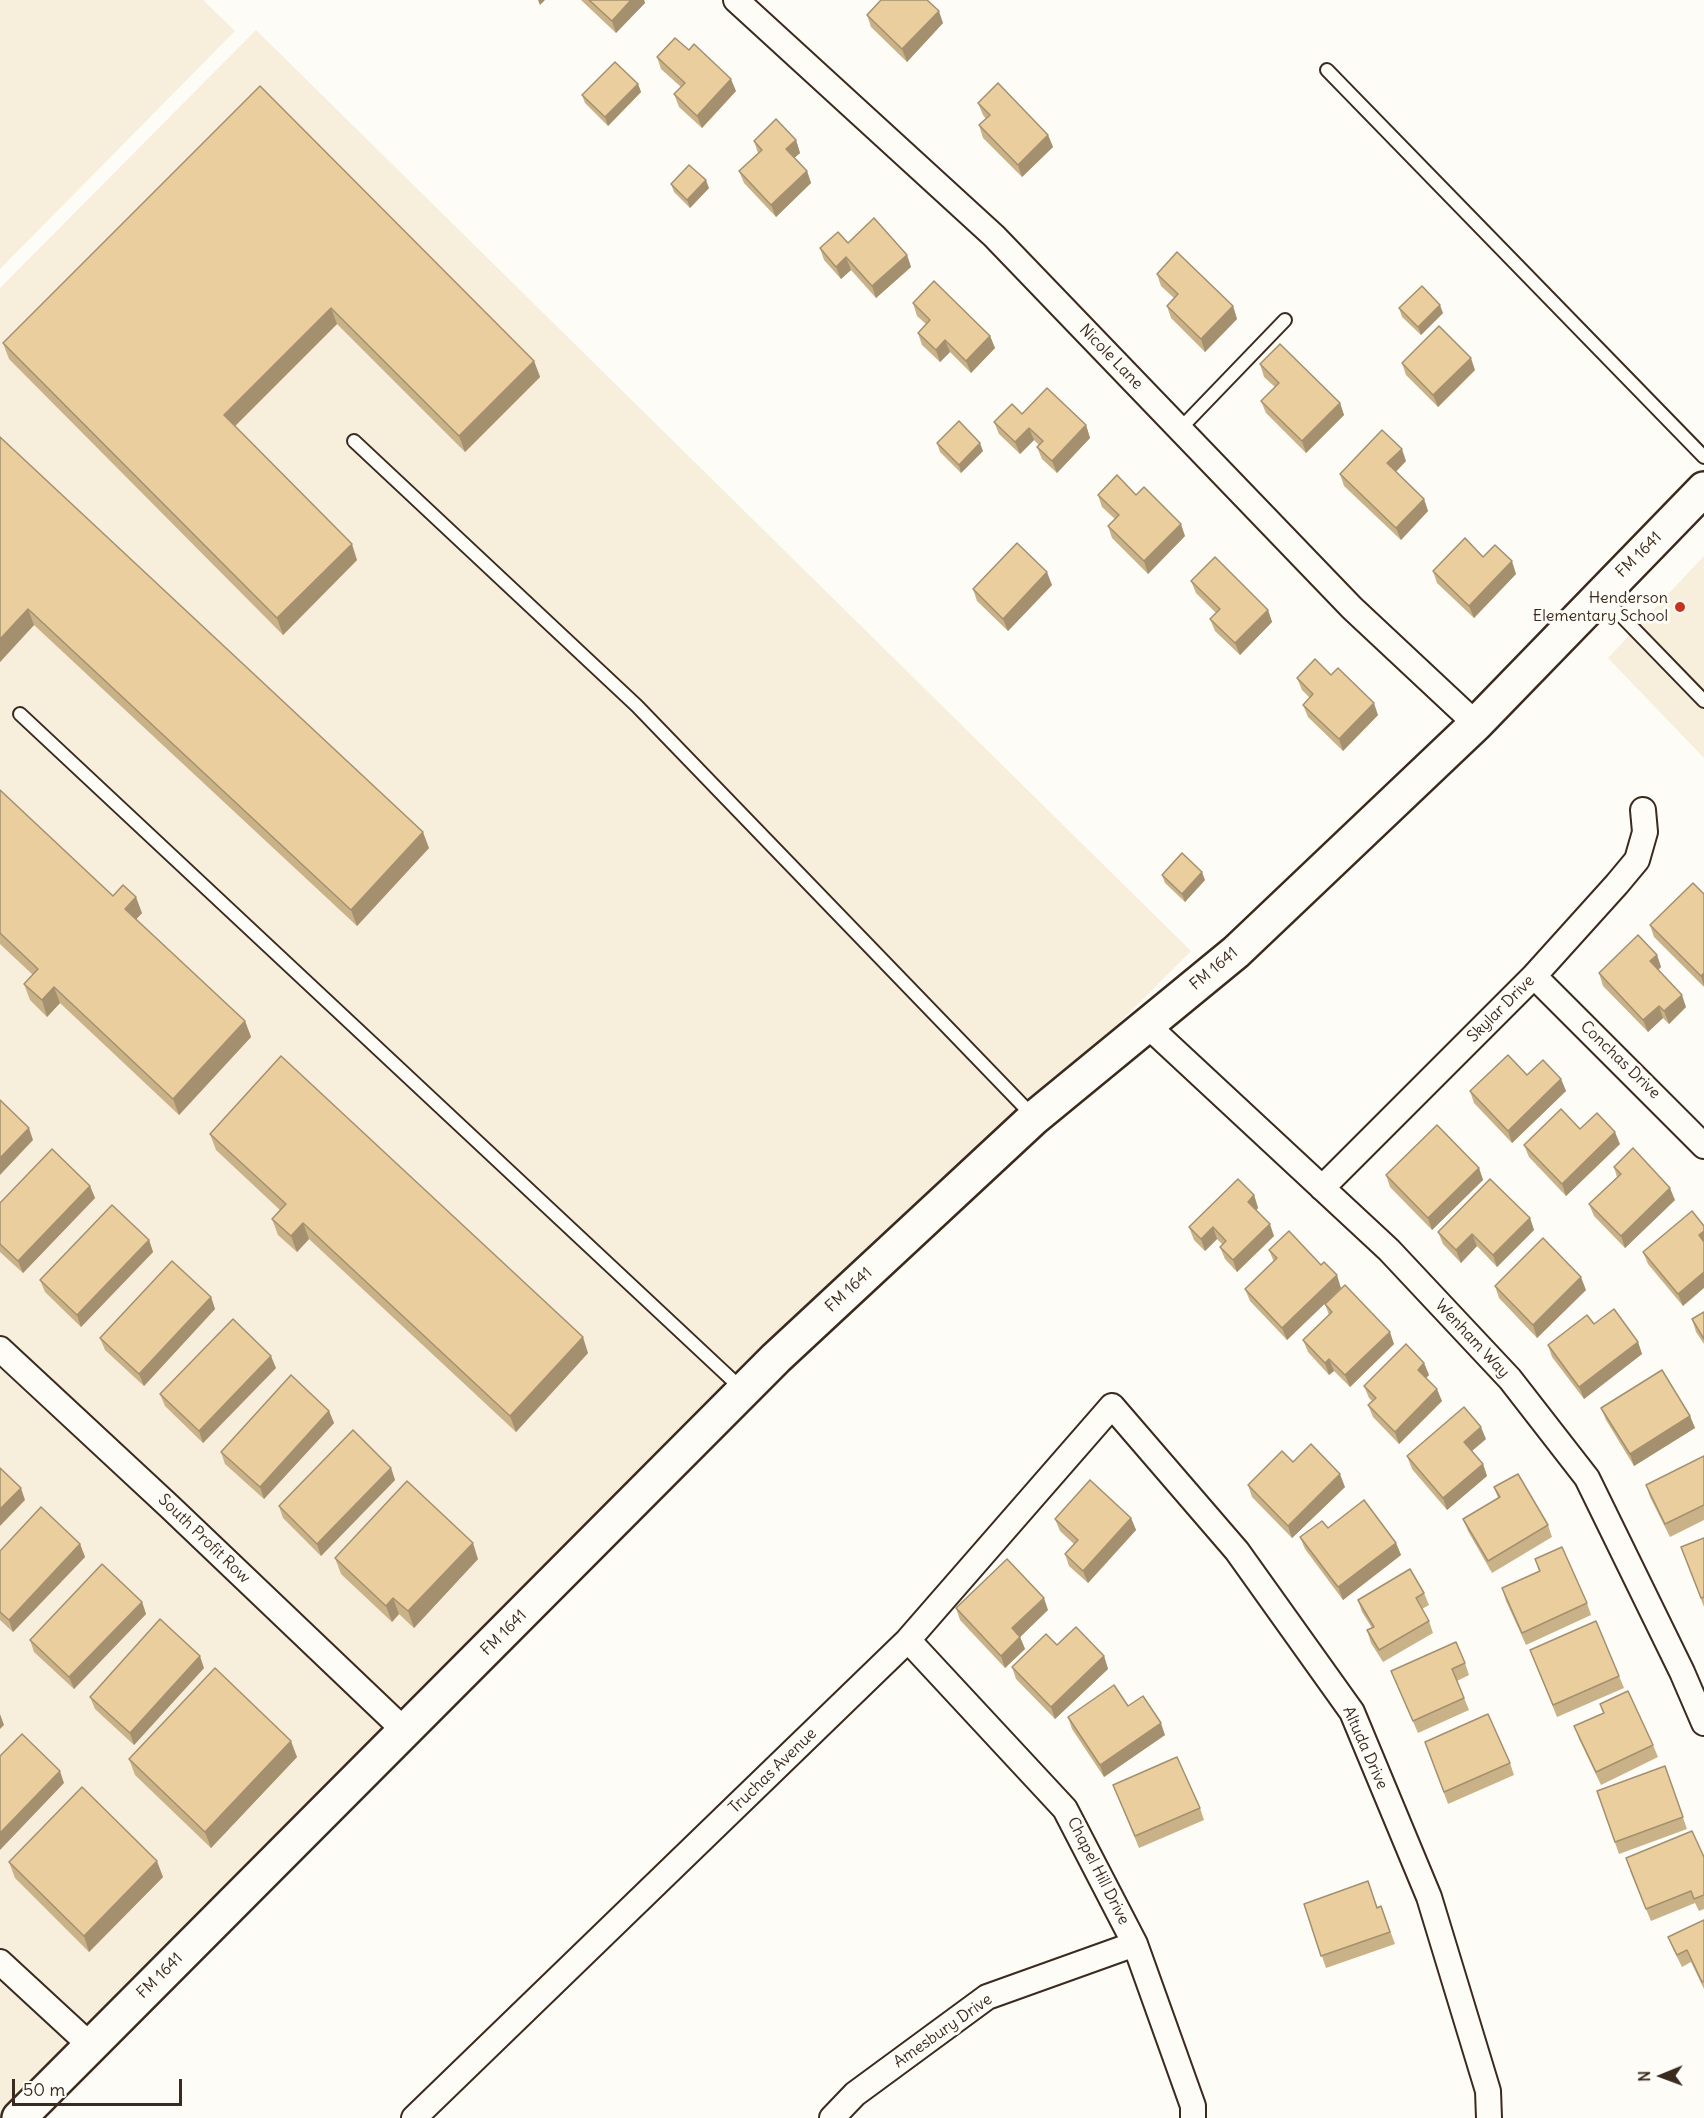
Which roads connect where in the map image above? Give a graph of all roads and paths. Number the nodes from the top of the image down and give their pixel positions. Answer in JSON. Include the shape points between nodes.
{"nodes":[{"id":1,"x":736,"y":0,"type":"edge"},
{"id":2,"x":1327,"y":70,"type":"dead end"},
{"id":3,"x":1285,"y":320,"type":"dead end"},
{"id":4,"x":1180,"y":429,"type":"junction"},
{"id":5,"x":354,"y":441,"type":"dead end"},
{"id":6,"x":1704,"y":457,"type":"edge"},
{"id":7,"x":1704,"y":489,"type":"edge"},
{"id":8,"x":1600,"y":594,"type":"junction"},
{"id":9,"x":1704,"y":701,"type":"edge"},
{"id":10,"x":20,"y":714,"type":"dead end"},
{"id":11,"x":1476,"y":724,"type":"junction"},
{"id":12,"x":1643,"y":810,"type":"dead end"},
{"id":13,"x":1534,"y":976,"type":"junction"},
{"id":14,"x":1147,"y":1025,"type":"junction"},
{"id":15,"x":1034,"y":1118,"type":"junction"},
{"id":16,"x":1704,"y":1146,"type":"edge"},
{"id":17,"x":1322,"y":1188,"type":"junction"},
{"id":18,"x":0,"y":1349,"type":"edge"},
{"id":19,"x":743,"y":1391,"type":"junction"},
{"id":20,"x":1113,"y":1406,"type":"joint"},
{"id":21,"x":908,"y":1640,"type":"junction"},
{"id":22,"x":1704,"y":1723,"type":"edge"},
{"id":23,"x":406,"y":1732,"type":"junction"},
{"id":24,"x":1136,"y":1944,"type":"junction"},
{"id":25,"x":0,"y":1962,"type":"edge"},
{"id":26,"x":91,"y":2046,"type":"junction"},
{"id":27,"x":19,"y":2118,"type":"edge"},
{"id":28,"x":414,"y":2118,"type":"edge"},
{"id":29,"x":832,"y":2118,"type":"edge"},
{"id":30,"x":1193,"y":2118,"type":"edge"},
{"id":31,"x":1489,"y":2118,"type":"edge"}],
"edges":[{"from":1,"to":4,"type":"street","name":"Nicole Lane","via":[[994,236]]},
{"from":2,"to":6,"type":"lane"},
{"from":3,"to":4,"type":"lane"},
{"from":4,"to":11,"type":"street","name":"Nicole Lane","via":[[1352,608]]},
{"from":5,"to":15,"type":"lane","via":[[637,706]]},
{"from":7,"to":8,"type":"main road","name":"FM 1641","number":"FM 1641"},
{"from":8,"to":9,"type":"lane"},
{"from":8,"to":11,"type":"main road","name":"FM 1641","number":"FM 1641"},
{"from":10,"to":19,"type":"lane"},
{"from":11,"to":14,"type":"main road","name":"FM 1641","number":"FM 1641","via":[[1236,952]]},
{"from":12,"to":13,"type":"street","name":"Skylar Drive","via":[[1645,832],[1637,860]]},
{"from":13,"to":16,"type":"street","name":"Conchas Drive"},
{"from":13,"to":17,"type":"street","name":"Skylar Drive"},
{"from":14,"to":15,"type":"main road","name":"FM 1641","number":"FM 1641"},
{"from":14,"to":17,"type":"street","name":"Wenham Way"},
{"from":15,"to":19,"type":"main road","name":"FM 1641","number":"FM 1641"},
{"from":17,"to":22,"type":"street","name":"Wenham Way","via":[[1389,1250],[1510,1379],[1587,1478]]},
{"from":18,"to":23,"type":"street","name":"South Profit Row"},
{"from":19,"to":23,"type":"main road","name":"FM 1641","number":"FM 1641"},
{"from":20,"to":21,"type":"street","name":"Truchas Avenue"},
{"from":20,"to":31,"type":"street","name":"Altuda Drive","via":[[1237,1551],[1352,1712],[1428,1897],[1488,2091]]},
{"from":21,"to":24,"type":"street","name":"Chapel Hill Drive","via":[[1065,1809]]},
{"from":21,"to":28,"type":"street","name":"Truchas Avenue"},
{"from":23,"to":26,"type":"main road","name":"FM 1641","number":"FM 1641"},
{"from":24,"to":29,"type":"street","name":"Amesbury Drive","via":[[987,1997],[855,2094]]},
{"from":24,"to":30,"type":"street","name":"Chapel Hill Drive","via":[[1193,2106]]},
{"from":25,"to":26,"type":"street"},
{"from":26,"to":27,"type":"main road","name":"FM 1641","number":"FM 1641"}]}
